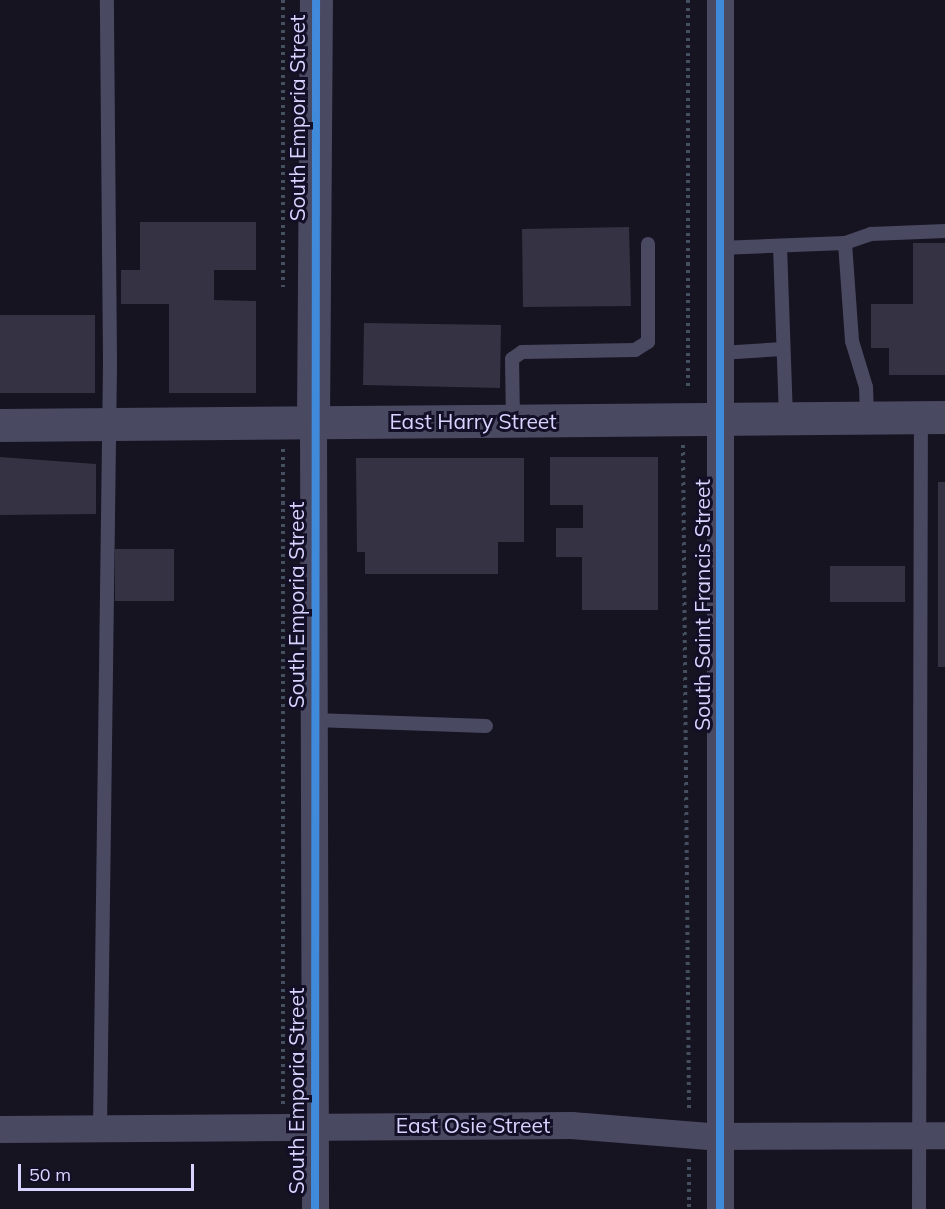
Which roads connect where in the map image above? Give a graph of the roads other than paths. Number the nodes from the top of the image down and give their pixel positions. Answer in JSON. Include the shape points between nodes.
{"nodes":[{"id":1,"x":107,"y":0,"type":"edge"},
{"id":2,"x":316,"y":0,"type":"edge"},
{"id":3,"x":720,"y":0,"type":"edge"},
{"id":4,"x":945,"y":231,"type":"edge"},
{"id":5,"x":845,"y":243,"type":"junction"},
{"id":6,"x":648,"y":244,"type":"dead end"},
{"id":7,"x":780,"y":246,"type":"junction"},
{"id":8,"x":720,"y":248,"type":"junction"},
{"id":9,"x":783,"y":349,"type":"junction"},
{"id":10,"x":720,"y":353,"type":"junction"},
{"id":11,"x":933,"y":417,"type":"edge"},
{"id":12,"x":867,"y":418,"type":"junction"},
{"id":13,"x":720,"y":419,"type":"junction"},
{"id":14,"x":786,"y":419,"type":"junction"},
{"id":15,"x":513,"y":421,"type":"junction"},
{"id":16,"x":313,"y":423,"type":"junction"},
{"id":17,"x":108,"y":424,"type":"junction"},
{"id":18,"x":0,"y":425,"type":"edge"},
{"id":19,"x":314,"y":720,"type":"junction"},
{"id":20,"x":486,"y":726,"type":"dead end"},
{"id":21,"x":314,"y":1126,"type":"junction"},
{"id":22,"x":100,"y":1128,"type":"junction"},
{"id":23,"x":0,"y":1130,"type":"edge"},
{"id":24,"x":932,"y":1135,"type":"edge"},
{"id":25,"x":721,"y":1136,"type":"junction"},
{"id":26,"x":315,"y":1209,"type":"edge"},
{"id":27,"x":720,"y":1209,"type":"edge"},
{"id":28,"x":919,"y":1209,"type":"edge"}],
"edges":[{"from":1,"to":17,"type":"lane"},
{"from":2,"to":16,"type":"street","name":"South Emporia Street"},
{"from":3,"to":8,"type":"street","name":"South Saint Francis Street"},
{"from":4,"to":5,"type":"lane","via":[[872,234]]},
{"from":5,"to":7,"type":"lane"},
{"from":5,"to":12,"type":"lane","via":[[852,341],[866,387]]},
{"from":6,"to":15,"type":"lane","via":[[648,342],[635,350],[522,352],[512,359]]},
{"from":7,"to":8,"type":"lane"},
{"from":7,"to":9,"type":"lane"},
{"from":8,"to":10,"type":"street","name":"South Saint Francis Street"},
{"from":9,"to":10,"type":"lane"},
{"from":9,"to":14,"type":"lane"},
{"from":10,"to":13,"type":"street","name":"South Saint Francis Street"},
{"from":11,"to":12,"type":"street","name":"East Harry Street"},
{"from":11,"to":24,"type":"lane"},
{"from":12,"to":14,"type":"street","name":"East Harry Street"},
{"from":13,"to":14,"type":"street","name":"East Harry Street"},
{"from":13,"to":15,"type":"street","name":"East Harry Street"},
{"from":13,"to":25,"type":"street","name":"South Saint Francis Street"},
{"from":15,"to":16,"type":"street","name":"East Harry Street"},
{"from":16,"to":17,"type":"street","name":"East Harry Street"},
{"from":16,"to":19,"type":"street","name":"South Emporia Street"},
{"from":17,"to":18,"type":"street","name":"East Harry Street"},
{"from":17,"to":22,"type":"lane"},
{"from":19,"to":20,"type":"lane"},
{"from":19,"to":21,"type":"street","name":"South Emporia Street"},
{"from":21,"to":22,"type":"street","name":"East Osie Street"},
{"from":21,"to":25,"type":"street","name":"East Osie Street","via":[[571,1125]]},
{"from":21,"to":26,"type":"street","name":"South Emporia Street"},
{"from":22,"to":23,"type":"street","name":"East Osie Street"},
{"from":24,"to":25,"type":"street","name":"East Osie Street"},
{"from":24,"to":28,"type":"lane"},
{"from":25,"to":27,"type":"street","name":"South Saint Francis Street"}]}
